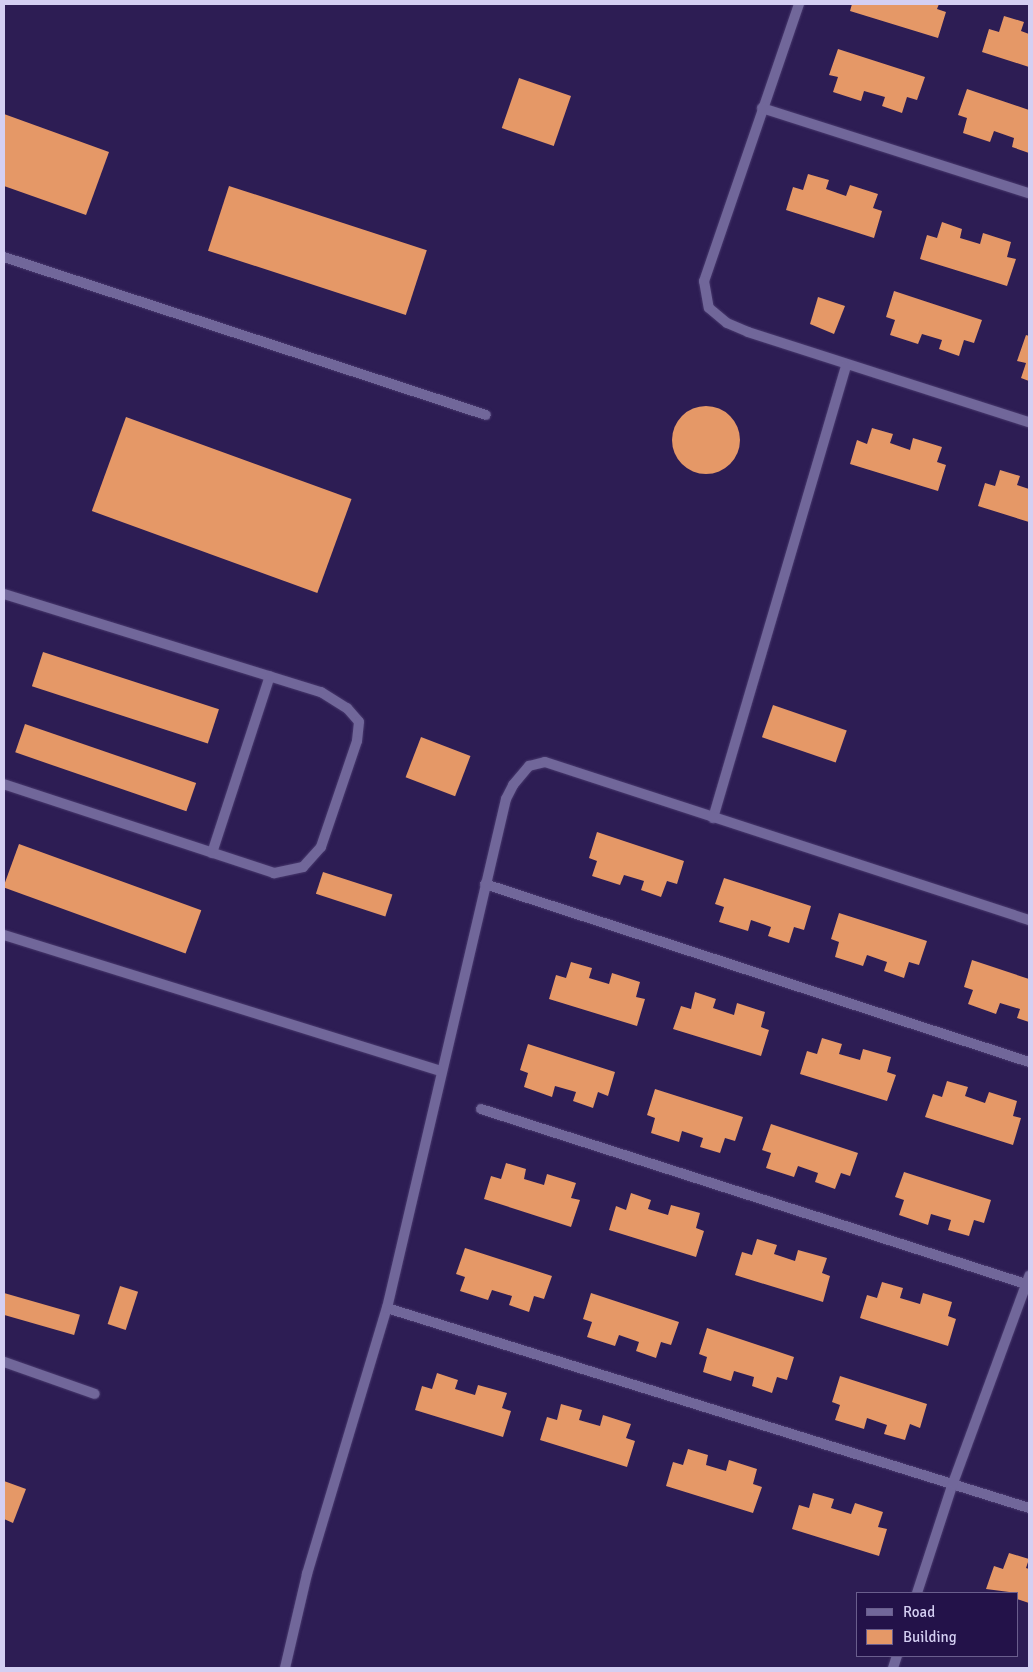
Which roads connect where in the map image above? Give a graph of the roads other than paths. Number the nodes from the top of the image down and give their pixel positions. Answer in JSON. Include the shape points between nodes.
{"nodes":[{"id":1,"x":799,"y":4,"type":"edge"},
{"id":2,"x":762,"y":108,"type":"junction"},
{"id":3,"x":1029,"y":193,"type":"edge"},
{"id":4,"x":4,"y":257,"type":"edge"},
{"id":5,"x":846,"y":365,"type":"junction"},
{"id":6,"x":486,"y":415,"type":"dead end"},
{"id":7,"x":1029,"y":422,"type":"edge"},
{"id":8,"x":4,"y":594,"type":"edge"},
{"id":9,"x":270,"y":676,"type":"junction"},
{"id":10,"x":4,"y":784,"type":"edge"},
{"id":11,"x":713,"y":818,"type":"junction"},
{"id":12,"x":212,"y":853,"type":"junction"},
{"id":13,"x":485,"y":884,"type":"junction"},
{"id":14,"x":1029,"y":920,"type":"edge"},
{"id":15,"x":4,"y":935,"type":"edge"},
{"id":16,"x":1029,"y":1062,"type":"edge"},
{"id":17,"x":440,"y":1071,"type":"junction"},
{"id":18,"x":481,"y":1109,"type":"dead end"},
{"id":19,"x":1028,"y":1282,"type":"edge"},
{"id":20,"x":387,"y":1308,"type":"junction"},
{"id":21,"x":4,"y":1362,"type":"edge"},
{"id":22,"x":95,"y":1394,"type":"dead end"},
{"id":23,"x":952,"y":1483,"type":"junction"},
{"id":24,"x":1029,"y":1508,"type":"edge"},
{"id":25,"x":917,"y":1592,"type":"edge"},
{"id":26,"x":285,"y":1668,"type":"edge"}],
"edges":[{"from":1,"to":2,"type":"street"},
{"from":2,"to":3,"type":"street"},
{"from":2,"to":5,"type":"street","via":[[704,281],[709,308],[727,323],[748,332]]},
{"from":4,"to":6,"type":"street"},
{"from":5,"to":7,"type":"street"},
{"from":5,"to":11,"type":"street"},
{"from":8,"to":9,"type":"street"},
{"from":9,"to":12,"type":"street"},
{"from":9,"to":12,"type":"street","via":[[321,692],[347,708],[359,722],[358,742],[321,847],[303,867],[274,873]]},
{"from":10,"to":12,"type":"street"},
{"from":11,"to":13,"type":"street","via":[[545,762],[529,766],[506,799]]},
{"from":11,"to":14,"type":"street"},
{"from":13,"to":16,"type":"street"},
{"from":13,"to":17,"type":"street"},
{"from":15,"to":17,"type":"street"},
{"from":17,"to":20,"type":"street"},
{"from":18,"to":19,"type":"street"},
{"from":19,"to":23,"type":"street"},
{"from":20,"to":23,"type":"street"},
{"from":20,"to":26,"type":"street","via":[[307,1574]]},
{"from":21,"to":22,"type":"street"},
{"from":23,"to":24,"type":"street"},
{"from":23,"to":25,"type":"street"}]}
